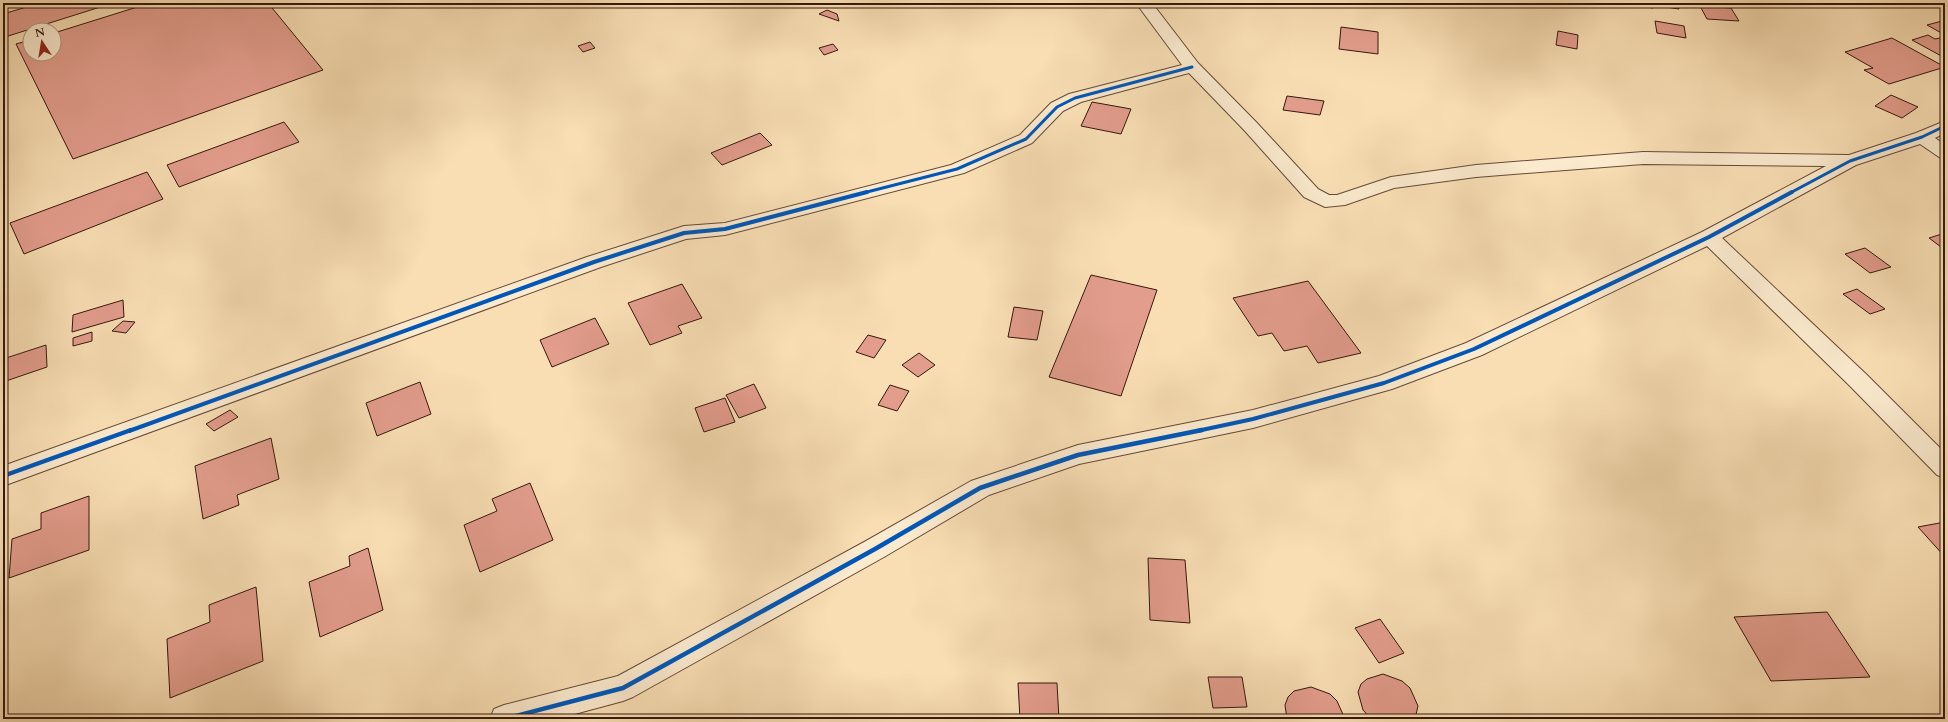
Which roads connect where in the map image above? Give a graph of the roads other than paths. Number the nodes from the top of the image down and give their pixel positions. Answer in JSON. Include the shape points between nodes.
{"nodes":[{"id":1,"x":1144,"y":3,"type":"edge"},
{"id":2,"x":1192,"y":67,"type":"junction"},
{"id":3,"x":1945,"y":126,"type":"edge"},
{"id":4,"x":1922,"y":136,"type":"junction"},
{"id":5,"x":1945,"y":153,"type":"edge"},
{"id":6,"x":1850,"y":161,"type":"junction"},
{"id":7,"x":1709,"y":237,"type":"junction"},
{"id":8,"x":1945,"y":468,"type":"edge"},
{"id":9,"x":3,"y":476,"type":"edge"},
{"id":10,"x":504,"y":719,"type":"edge"}],
"edges":[{"from":1,"to":2,"type":"street"},
{"from":2,"to":6,"type":"street","via":[[1311,193],[1325,201],[1338,201],[1391,183],[1476,172],[1635,159]]},
{"from":2,"to":9,"type":"street","via":[[1075,98],[1057,107],[1026,139],[957,169],[725,229],[691,232],[669,238],[474,305]]},
{"from":3,"to":4,"type":"street"},
{"from":4,"to":5,"type":"street"},
{"from":4,"to":6,"type":"street"},
{"from":6,"to":7,"type":"street"},
{"from":7,"to":8,"type":"street","via":[[1859,381]]},
{"from":7,"to":10,"type":"street","via":[[1474,349],[1384,383],[1253,419],[1078,455],[980,488],[623,688]]}]}
